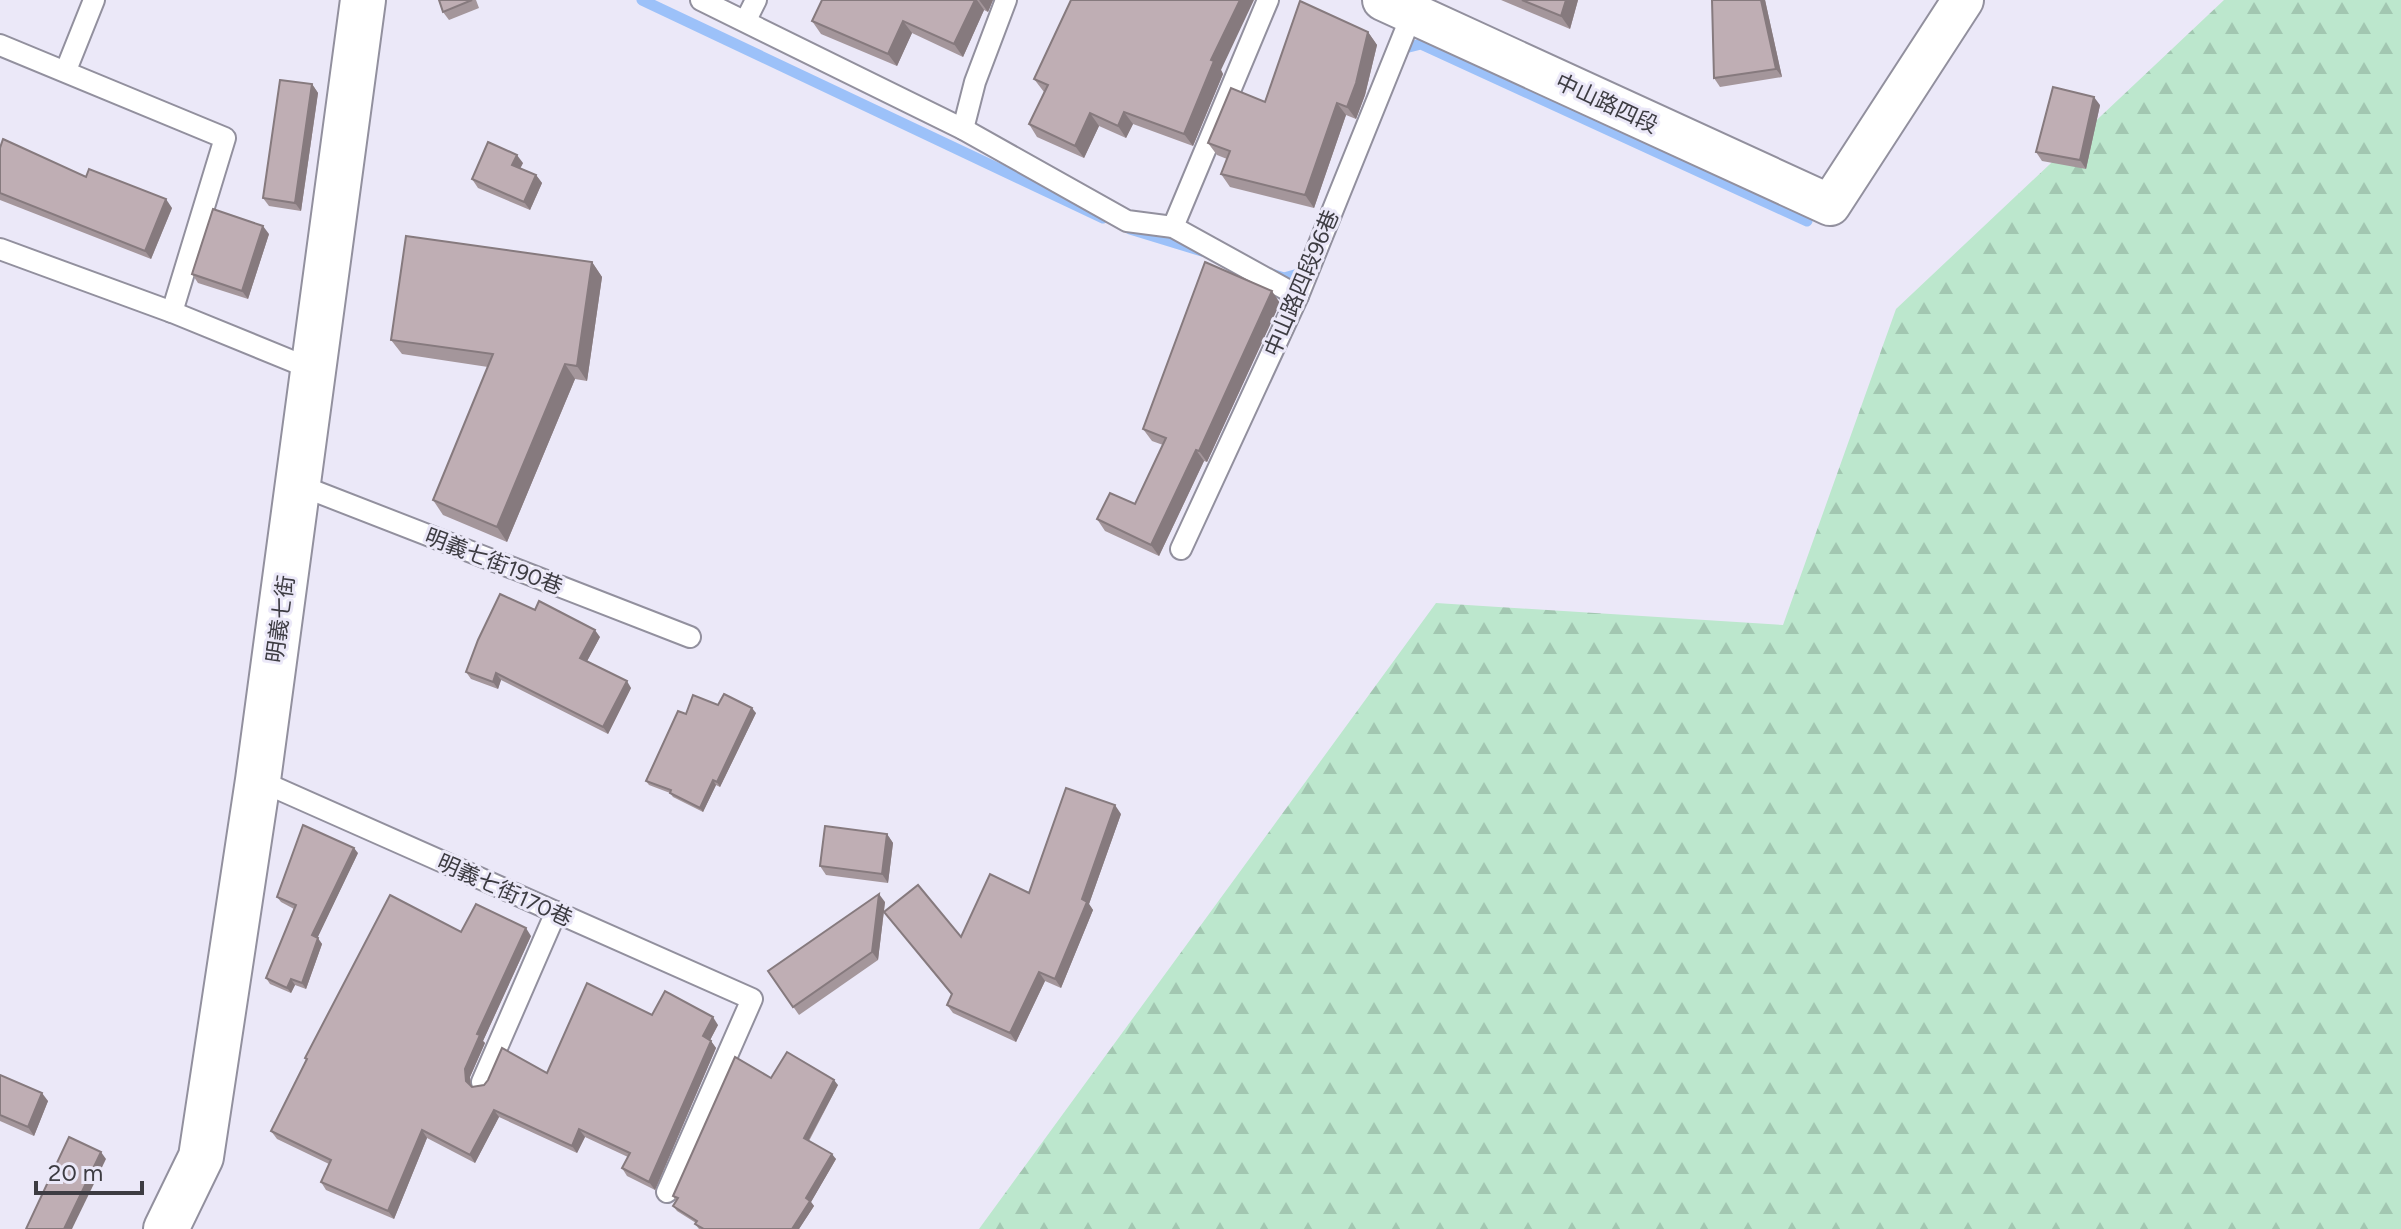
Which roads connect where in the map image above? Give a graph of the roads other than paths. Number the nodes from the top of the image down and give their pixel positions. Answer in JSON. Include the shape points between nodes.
{"nodes":[{"id":1,"x":94,"y":0,"type":"edge"},
{"id":2,"x":363,"y":0,"type":"edge"},
{"id":3,"x":701,"y":0,"type":"edge"},
{"id":4,"x":756,"y":0,"type":"edge"},
{"id":5,"x":1006,"y":0,"type":"edge"},
{"id":6,"x":1268,"y":0,"type":"edge"},
{"id":7,"x":1963,"y":0,"type":"edge"},
{"id":8,"x":1398,"y":7,"type":"edge"},
{"id":9,"x":746,"y":20,"type":"junction"},
{"id":10,"x":0,"y":45,"type":"edge"},
{"id":11,"x":66,"y":70,"type":"junction"},
{"id":12,"x":963,"y":129,"type":"junction"},
{"id":13,"x":1173,"y":227,"type":"junction"},
{"id":14,"x":0,"y":249,"type":"edge"},
{"id":15,"x":1298,"y":296,"type":"junction"},
{"id":16,"x":172,"y":312,"type":"junction"},
{"id":17,"x":314,"y":370,"type":"junction"},
{"id":18,"x":299,"y":485,"type":"junction"},
{"id":19,"x":1181,"y":549,"type":"dead end"},
{"id":20,"x":690,"y":637,"type":"dead end"},
{"id":21,"x":258,"y":780,"type":"junction"},
{"id":22,"x":556,"y":912,"type":"junction"},
{"id":23,"x":482,"y":1082,"type":"edge"},
{"id":24,"x":667,"y":1192,"type":"dead end"},
{"id":25,"x":166,"y":1229,"type":"edge"}],
"edges":[{"from":1,"to":11,"type":"lane"},
{"from":2,"to":17,"type":"street","name":"明義七街"},
{"from":3,"to":9,"type":"lane"},
{"from":4,"to":9,"type":"lane"},
{"from":5,"to":12,"type":"lane"},
{"from":6,"to":13,"type":"lane"},
{"from":7,"to":8,"type":"street","name":"中山路四段","via":[[1830,205]]},
{"from":8,"to":15,"type":"lane","name":"中山路四段96巷"},
{"from":9,"to":12,"type":"lane"},
{"from":10,"to":11,"type":"lane"},
{"from":11,"to":16,"type":"lane","via":[[225,138]]},
{"from":12,"to":13,"type":"lane","via":[[1127,221]]},
{"from":13,"to":15,"type":"lane"},
{"from":14,"to":16,"type":"lane"},
{"from":15,"to":19,"type":"lane","name":"中山路四段96巷"},
{"from":16,"to":17,"type":"lane"},
{"from":17,"to":18,"type":"street","name":"明義七街"},
{"from":18,"to":20,"type":"lane","name":"明義七街190巷"},
{"from":18,"to":21,"type":"street","name":"明義七街"},
{"from":21,"to":22,"type":"lane","name":"明義七街170巷"},
{"from":21,"to":25,"type":"street","name":"明義七街","via":[[201,1157]]},
{"from":22,"to":23,"type":"lane"},
{"from":22,"to":24,"type":"lane","name":"明義七街170巷","via":[[752,999]]}]}
